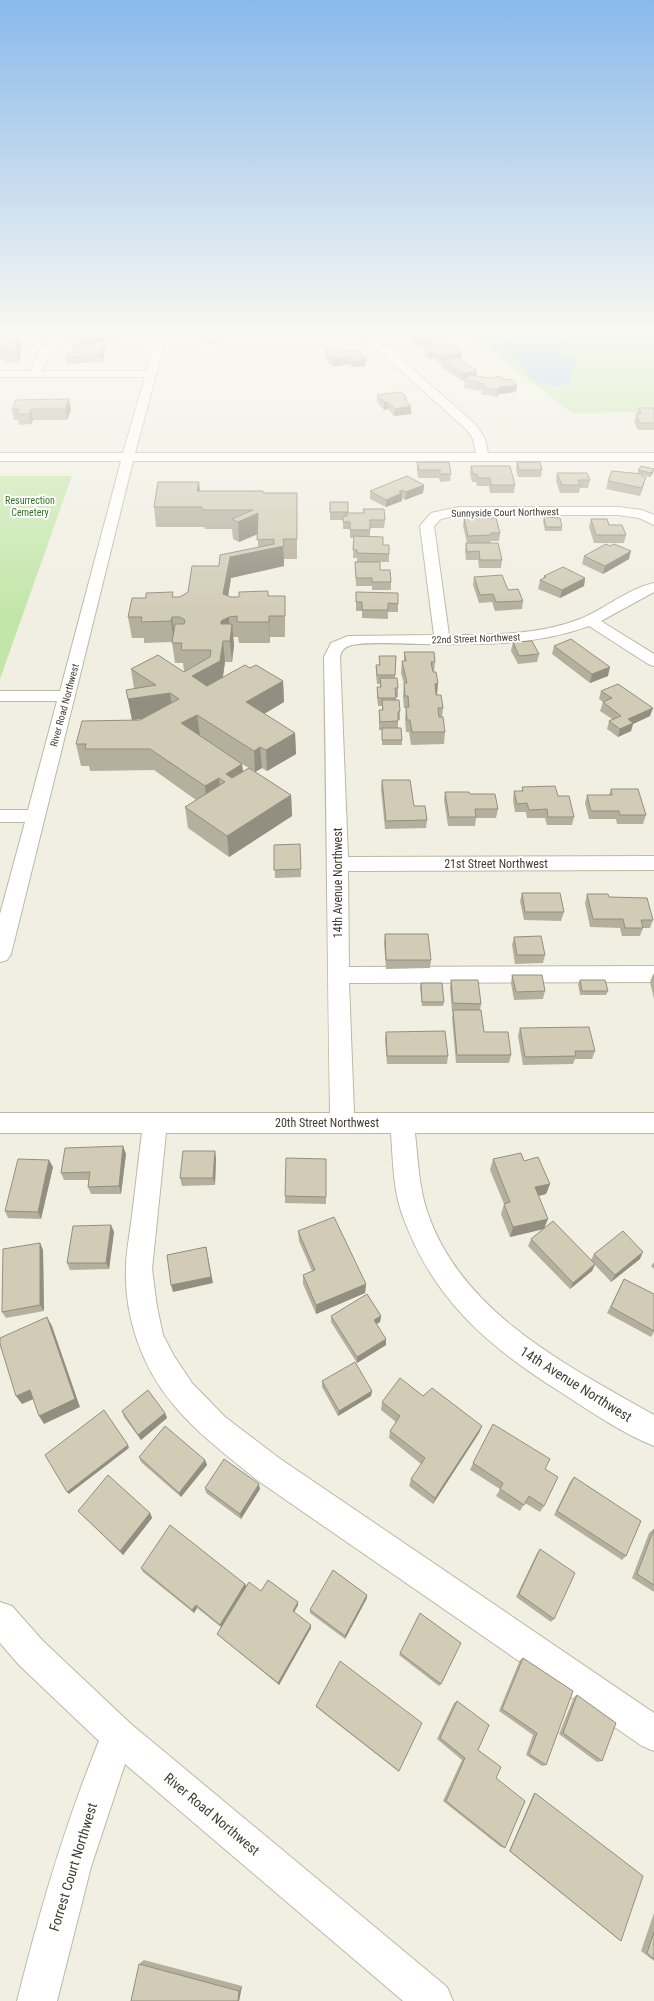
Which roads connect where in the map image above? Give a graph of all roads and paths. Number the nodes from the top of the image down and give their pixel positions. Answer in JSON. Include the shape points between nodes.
{"nodes":[{"id":1,"x":137,"y":427,"type":"edge"},
{"id":2,"x":471,"y":427,"type":"edge"},
{"id":3,"x":0,"y":457,"type":"edge"},
{"id":4,"x":129,"y":457,"type":"junction"},
{"id":5,"x":483,"y":457,"type":"junction"},
{"id":6,"x":654,"y":457,"type":"edge"},
{"id":7,"x":654,"y":521,"type":"edge"},
{"id":8,"x":654,"y":587,"type":"edge"},
{"id":9,"x":591,"y":621,"type":"junction"},
{"id":10,"x":442,"y":640,"type":"junction"},
{"id":11,"x":336,"y":645,"type":"joint"},
{"id":12,"x":654,"y":661,"type":"edge"},
{"id":13,"x":0,"y":696,"type":"edge"},
{"id":14,"x":66,"y":696,"type":"junction"},
{"id":15,"x":0,"y":816,"type":"edge"},
{"id":16,"x":35,"y":816,"type":"junction"},
{"id":17,"x":654,"y":863,"type":"edge"},
{"id":18,"x":338,"y":864,"type":"junction"},
{"id":19,"x":0,"y":954,"type":"edge"},
{"id":20,"x":654,"y":974,"type":"edge"},
{"id":21,"x":338,"y":975,"type":"junction"},
{"id":22,"x":0,"y":1123,"type":"edge"},
{"id":23,"x":342,"y":1123,"type":"junction"},
{"id":24,"x":654,"y":1123,"type":"edge"},
{"id":25,"x":155,"y":1124,"type":"junction"},
{"id":26,"x":402,"y":1124,"type":"junction"},
{"id":27,"x":654,"y":1431,"type":"edge"},
{"id":28,"x":0,"y":1618,"type":"edge"},
{"id":29,"x":654,"y":1734,"type":"edge"},
{"id":30,"x":119,"y":1736,"type":"junction"},
{"id":31,"x":37,"y":2001,"type":"edge"},
{"id":32,"x":433,"y":2001,"type":"edge"}],
"edges":[{"from":1,"to":4,"type":"street","name":"River Road Northwest"},
{"from":2,"to":5,"type":"street","via":[[479,439]]},
{"from":3,"to":4,"type":"street"},
{"from":4,"to":5,"type":"street"},
{"from":4,"to":14,"type":"street","name":"River Road Northwest"},
{"from":5,"to":6,"type":"street"},
{"from":7,"to":10,"type":"street","name":"Sunnyside Court Northwest","via":[[642,514],[618,511],[466,511],[435,516],[427,526]]},
{"from":8,"to":9,"type":"street","name":"22nd Street Northwest"},
{"from":9,"to":10,"type":"street","name":"22nd Street Northwest","via":[[526,636]]},
{"from":9,"to":12,"type":"street"},
{"from":10,"to":11,"type":"street","name":"22nd Street Northwest","via":[[355,640]]},
{"from":11,"to":18,"type":"street","name":"14th Avenue Northwest","via":[[332,657]]},
{"from":13,"to":14,"type":"street"},
{"from":14,"to":16,"type":"street","name":"River Road Northwest"},
{"from":15,"to":16,"type":"street"},
{"from":16,"to":19,"type":"street","name":"River Road Northwest"},
{"from":17,"to":18,"type":"street","name":"21st Street Northwest"},
{"from":18,"to":21,"type":"street","name":"14th Avenue Northwest"},
{"from":20,"to":21,"type":"street"},
{"from":21,"to":23,"type":"street","name":"14th Avenue Northwest"},
{"from":22,"to":25,"type":"street","name":"20th Street Northwest"},
{"from":23,"to":25,"type":"street","name":"20th Street Northwest"},
{"from":23,"to":26,"type":"street","name":"20th Street Northwest"},
{"from":24,"to":26,"type":"street","name":"20th Street Northwest"},
{"from":25,"to":29,"type":"street","via":[[139,1269],[143,1307],[150,1338],[182,1393],[215,1427],[268,1469]]},
{"from":26,"to":27,"type":"street","name":"14th Avenue Northwest","via":[[406,1166],[415,1214],[435,1260],[456,1288],[480,1316],[516,1347],[557,1375]]},
{"from":28,"to":30,"type":"street","name":"River Road Northwest","via":[[30,1653]]},
{"from":30,"to":31,"type":"street","name":"Forrest Court Northwest","via":[[97,1789],[78,1848]]},
{"from":30,"to":32,"type":"street","name":"River Road Northwest"}]}
